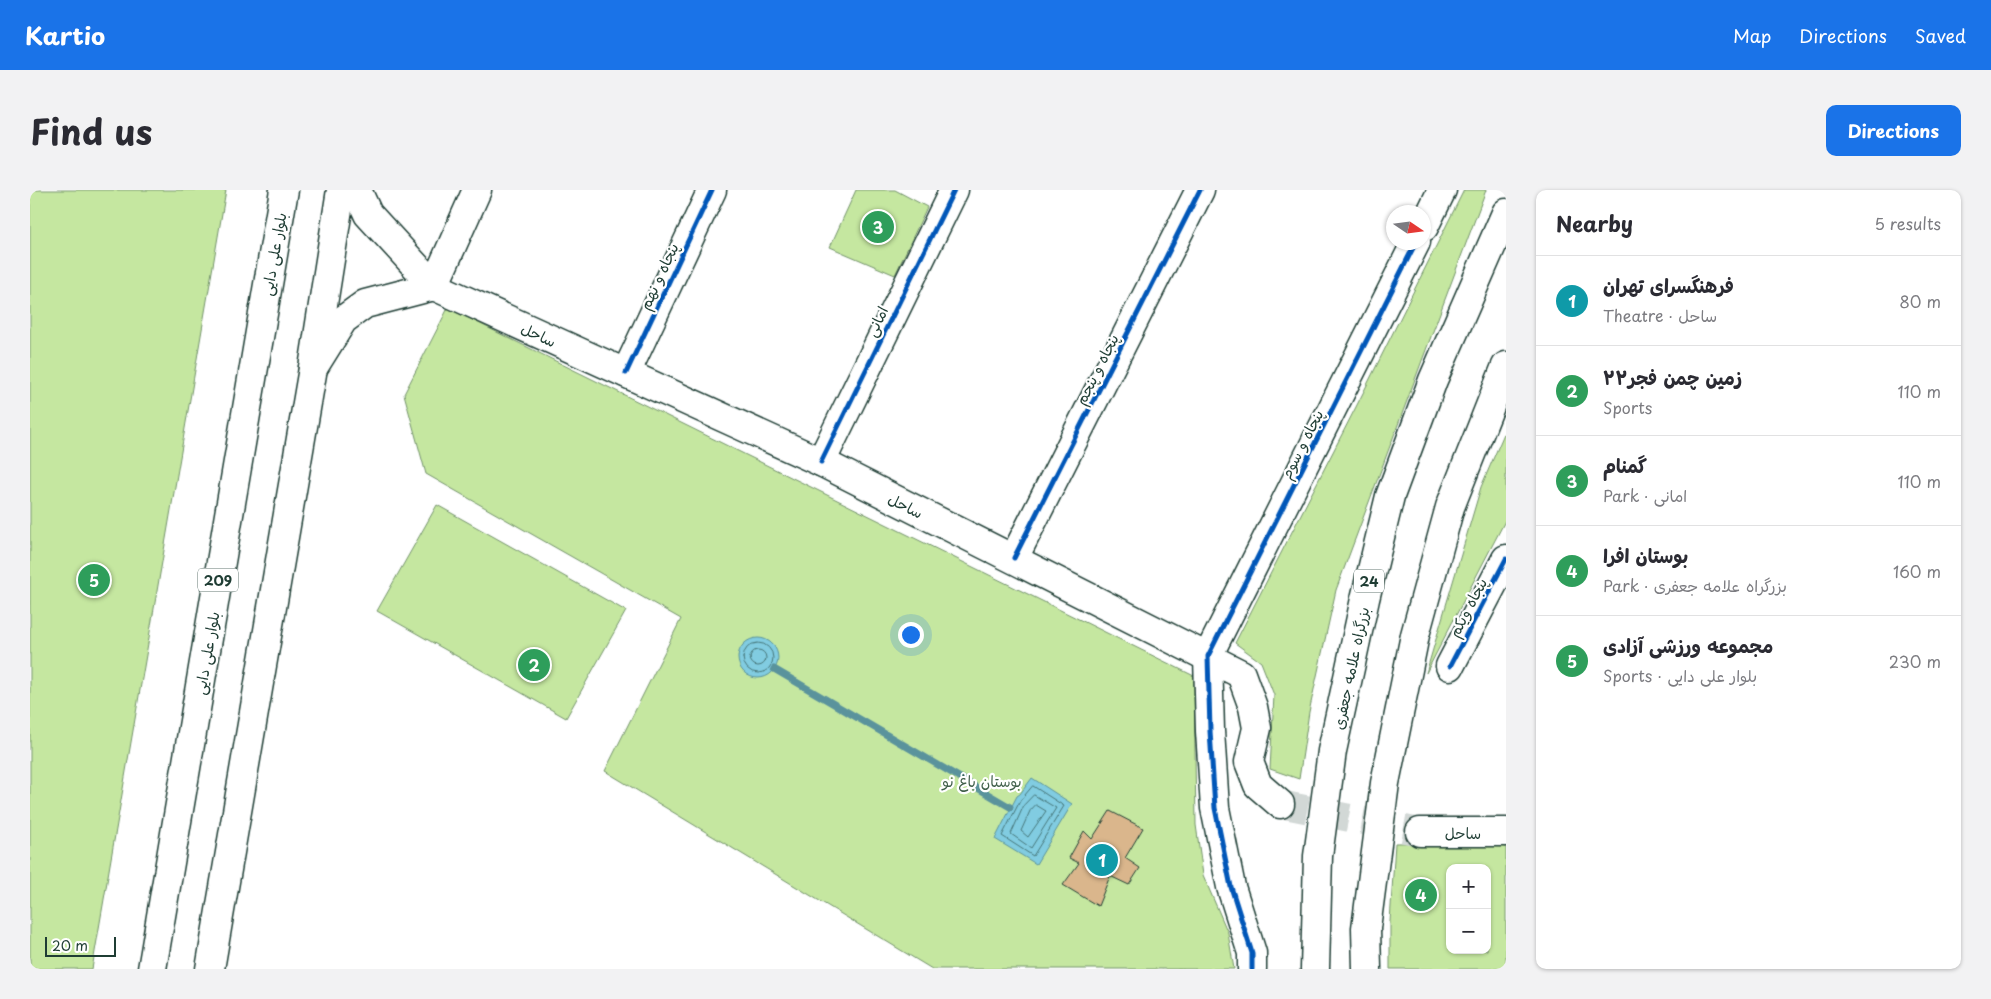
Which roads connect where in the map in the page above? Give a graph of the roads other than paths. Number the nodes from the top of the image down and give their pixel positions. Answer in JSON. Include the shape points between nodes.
{"nodes":[{"id":1,"x":284,"y":190,"type":"edge"},
{"id":2,"x":341,"y":190,"type":"edge"},
{"id":3,"x":357,"y":190,"type":"edge"},
{"id":4,"x":477,"y":190,"type":"edge"},
{"id":5,"x":712,"y":190,"type":"edge"},
{"id":6,"x":954,"y":190,"type":"edge"},
{"id":7,"x":1200,"y":190,"type":"edge"},
{"id":8,"x":1442,"y":190,"type":"edge"},
{"id":9,"x":1431,"y":213,"type":"edge"},
{"id":10,"x":1506,"y":213,"type":"edge"},
{"id":11,"x":1412,"y":250,"type":"edge"},
{"id":12,"x":434,"y":286,"type":"junction"},
{"id":13,"x":1506,"y":366,"type":"edge"},
{"id":14,"x":314,"y":368,"type":"junction"},
{"id":15,"x":626,"y":373,"type":"junction"},
{"id":16,"x":821,"y":462,"type":"junction"},
{"id":17,"x":1014,"y":558,"type":"junction"},
{"id":18,"x":1506,"y":559,"type":"edge"},
{"id":19,"x":1208,"y":656,"type":"junction"},
{"id":20,"x":1450,"y":666,"type":"dead end"},
{"id":21,"x":1280,"y":804,"type":"tunnel mouth"},
{"id":22,"x":1420,"y":832,"type":"tunnel mouth"},
{"id":23,"x":1506,"y":832,"type":"edge"},
{"id":24,"x":152,"y":969,"type":"edge"},
{"id":25,"x":210,"y":969,"type":"edge"},
{"id":26,"x":1252,"y":969,"type":"edge"},
{"id":27,"x":1315,"y":969,"type":"edge"},
{"id":28,"x":1367,"y":969,"type":"edge"}],
"edges":[{"from":1,"to":24,"type":"main road","name":"بلوار علی دایی","number":"209"},
{"from":2,"to":14,"type":"main road"},
{"from":3,"to":12,"type":"main road","via":[[368,214]]},
{"from":4,"to":12,"type":"main road"},
{"from":5,"to":15,"type":"main road","name":"پنجاه و نهم"},
{"from":6,"to":16,"type":"main road","name":"امانی"},
{"from":7,"to":17,"type":"main road","name":"پنجاه و پنجم"},
{"from":8,"to":9,"type":"main road"},
{"from":10,"to":27,"type":"main road","name":"بزرگراه علامه جعفری","number":"24","via":[[1433,380],[1386,515],[1332,751],[1318,856]]},
{"from":11,"to":19,"type":"main road","name":"پنجاه و سوم"},
{"from":12,"to":14,"type":"main road","via":[[365,304],[344,320]]},
{"from":12,"to":15,"type":"main road","name":"ساحل"},
{"from":13,"to":28,"type":"main road","via":[[1450,506],[1415,635],[1385,783],[1366,928]]},
{"from":14,"to":25,"type":"main road"},
{"from":15,"to":16,"type":"main road","name":"ساحل"},
{"from":16,"to":17,"type":"main road","name":"ساحل"},
{"from":17,"to":19,"type":"main road","name":"ساحل"},
{"from":18,"to":20,"type":"main road","name":"پنجاه ویکم"},
{"from":19,"to":21,"type":"main road","name":"ساحل","via":[[1241,674],[1257,728],[1249,762],[1258,785]]},
{"from":19,"to":26,"type":"main road","via":[[1216,808],[1231,887],[1252,953]]},
{"from":22,"to":23,"type":"main road","name":"ساحل"}]}
